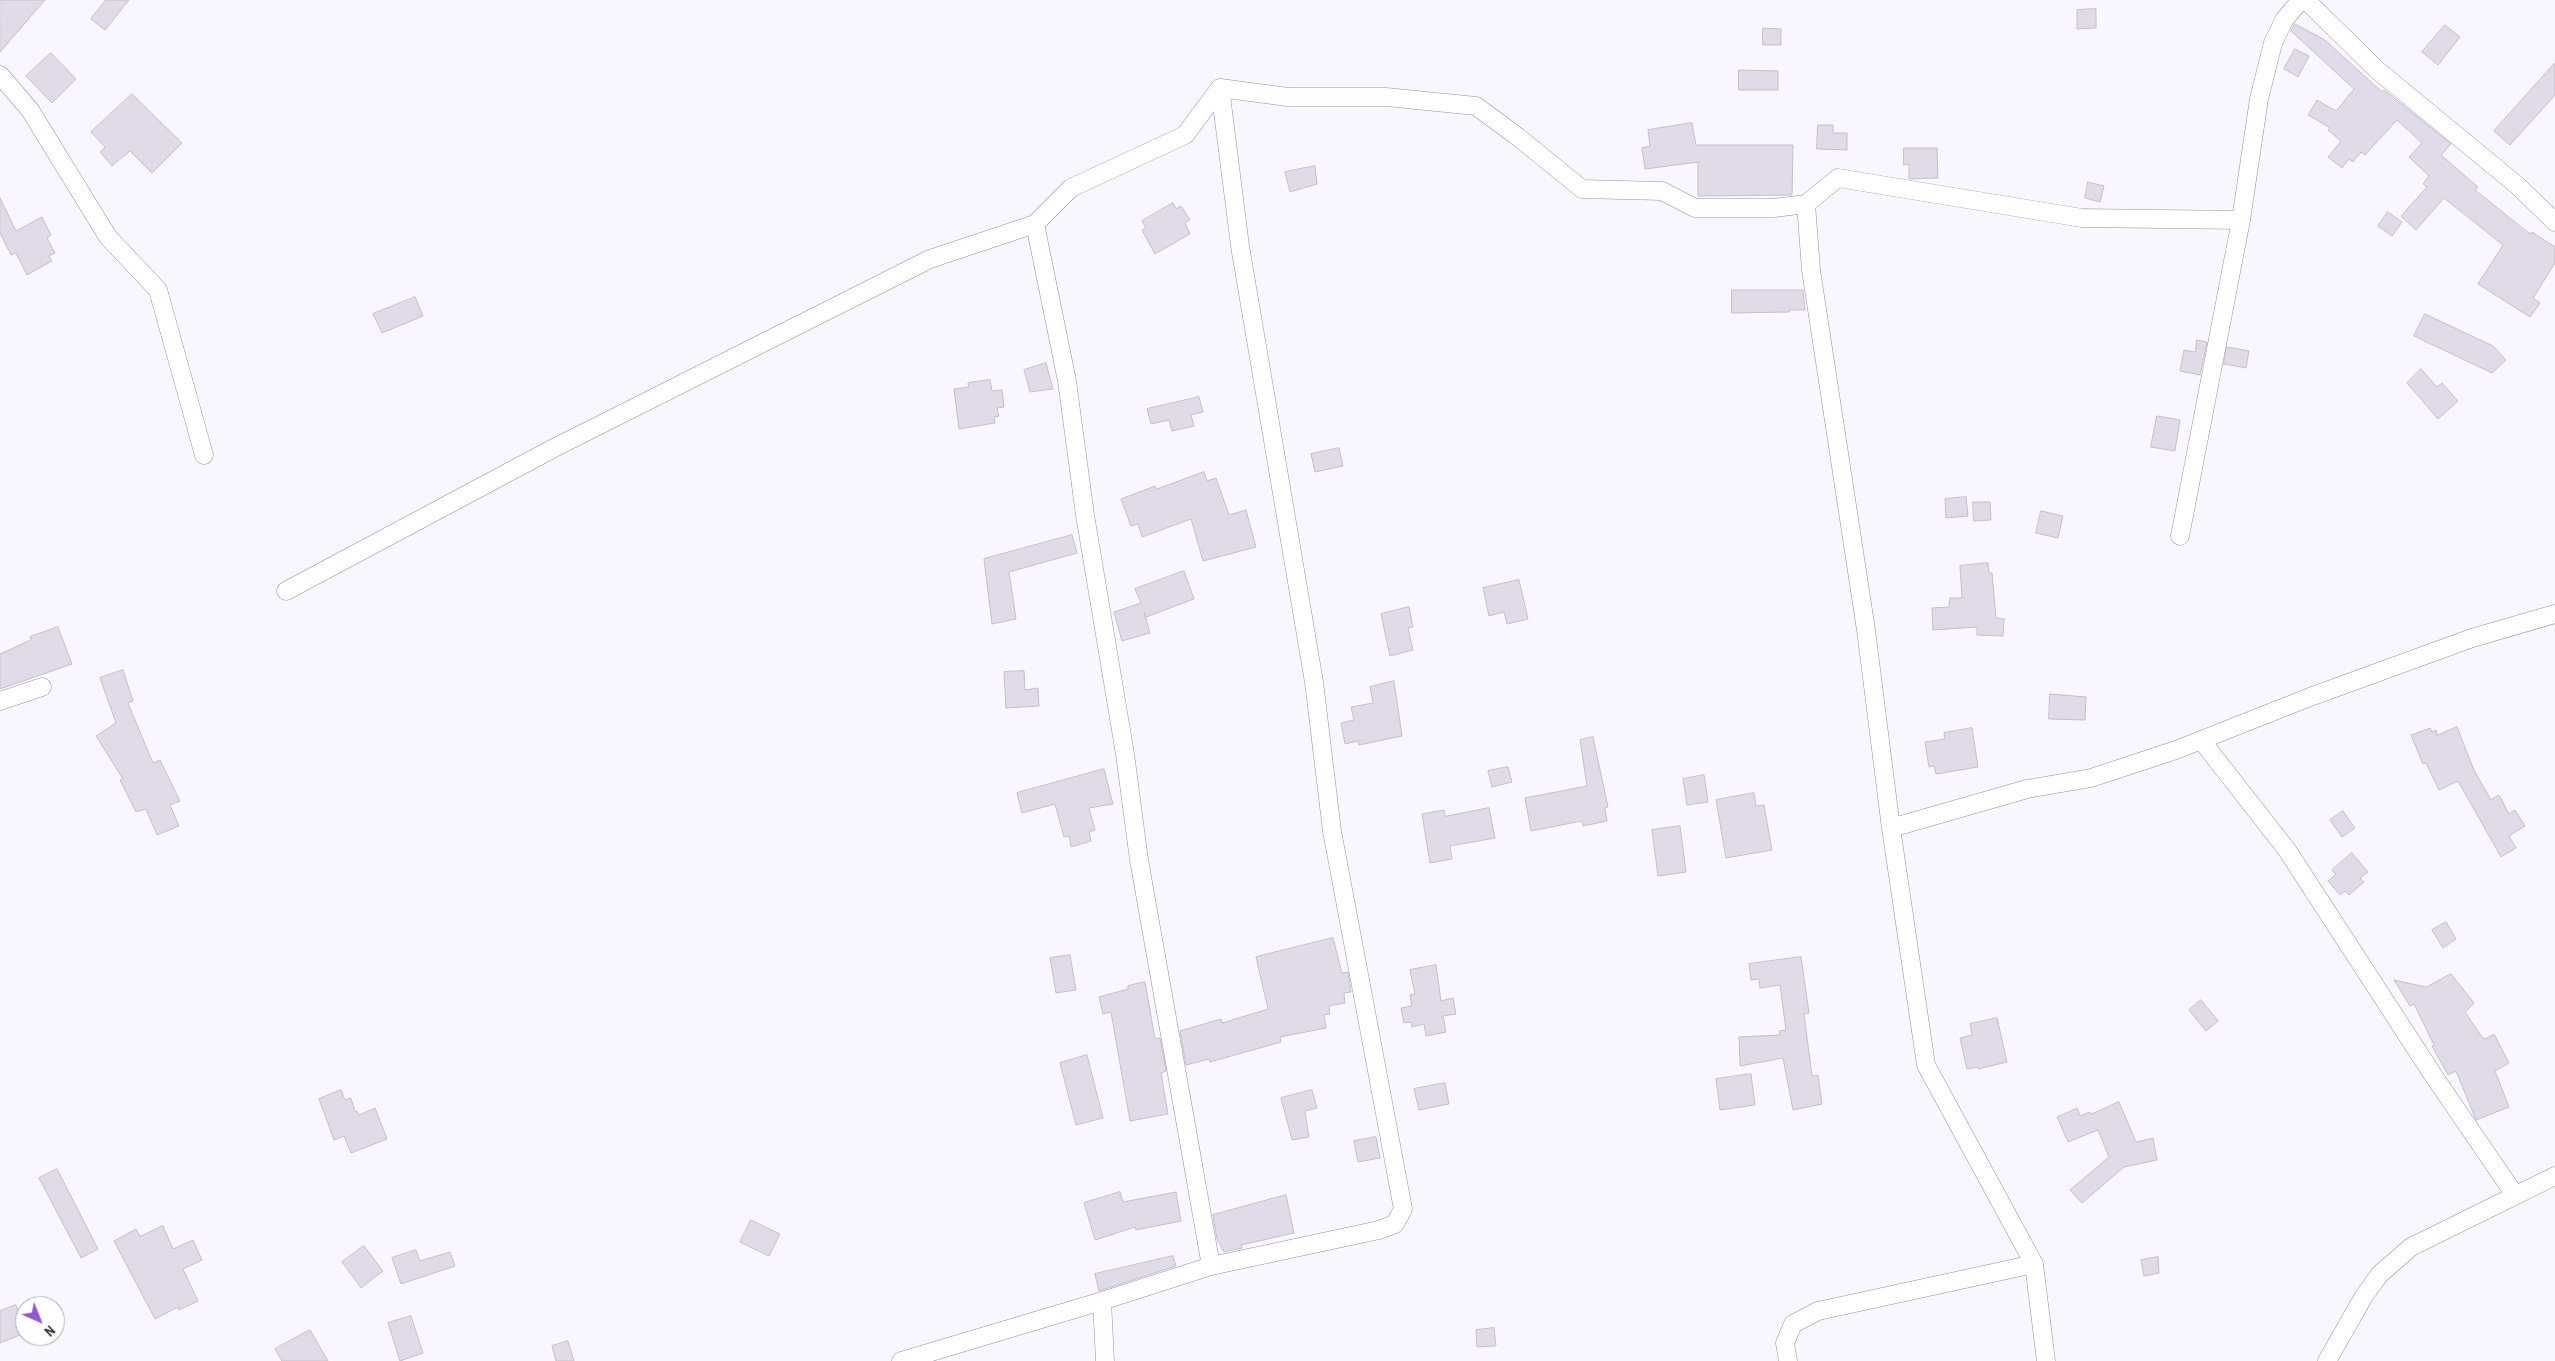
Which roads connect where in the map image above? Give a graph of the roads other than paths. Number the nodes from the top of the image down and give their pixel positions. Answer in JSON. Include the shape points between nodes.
{"nodes":[{"id":1,"x":2301,"y":0,"type":"edge"},
{"id":2,"x":2306,"y":0,"type":"edge"},
{"id":3,"x":0,"y":76,"type":"edge"},
{"id":4,"x":1220,"y":88,"type":"junction"},
{"id":5,"x":1806,"y":204,"type":"junction"},
{"id":6,"x":2241,"y":220,"type":"junction"},
{"id":7,"x":2555,"y":222,"type":"edge"},
{"id":8,"x":1035,"y":224,"type":"junction"},
{"id":9,"x":204,"y":455,"type":"dead end"},
{"id":10,"x":2180,"y":536,"type":"dead end"},
{"id":11,"x":286,"y":592,"type":"dead end"},
{"id":12,"x":2555,"y":614,"type":"edge"},
{"id":13,"x":42,"y":687,"type":"dead end"},
{"id":14,"x":0,"y":701,"type":"edge"},
{"id":15,"x":2201,"y":740,"type":"junction"},
{"id":16,"x":1891,"y":828,"type":"junction"},
{"id":17,"x":2555,"y":1176,"type":"edge"},
{"id":18,"x":2515,"y":1195,"type":"junction"},
{"id":19,"x":2034,"y":1264,"type":"junction"},
{"id":20,"x":1211,"y":1266,"type":"junction"},
{"id":21,"x":1102,"y":1301,"type":"junction"},
{"id":22,"x":901,"y":1361,"type":"edge"},
{"id":23,"x":1106,"y":1361,"type":"edge"},
{"id":24,"x":1788,"y":1361,"type":"edge"},
{"id":25,"x":2046,"y":1361,"type":"edge"},
{"id":26,"x":2327,"y":1361,"type":"edge"}],
"edges":[{"from":1,"to":6,"type":"street","via":[[2284,20],[2273,42],[2259,99]]},
{"from":2,"to":7,"type":"street","via":[[2376,69],[2518,186]]},
{"from":3,"to":9,"type":"street","via":[[30,110],[108,237],[158,290]]},
{"from":4,"to":5,"type":"street","via":[[1288,97],[1386,97],[1476,106],[1582,189],[1662,191],[1695,208],[1774,208]]},
{"from":4,"to":8,"type":"street","via":[[1185,135],[1071,188]]},
{"from":4,"to":20,"type":"street","via":[[1240,246],[1314,682],[1332,831],[1403,1209],[1395,1224],[1379,1230]]},
{"from":5,"to":6,"type":"street","via":[[1838,178],[2082,218]]},
{"from":5,"to":16,"type":"street","via":[[1810,270],[1866,630]]},
{"from":6,"to":10,"type":"street"},
{"from":8,"to":11,"type":"street","via":[[930,258],[554,448]]},
{"from":8,"to":20,"type":"street","via":[[1066,381],[1125,754],[1138,860]]},
{"from":12,"to":15,"type":"street","via":[[2472,638]]},
{"from":13,"to":14,"type":"street"},
{"from":15,"to":16,"type":"street","via":[[2091,778],[2028,789]]},
{"from":15,"to":18,"type":"street","via":[[2287,850]]},
{"from":16,"to":19,"type":"street","via":[[1926,1065]]},
{"from":17,"to":18,"type":"street"},
{"from":18,"to":26,"type":"street","via":[[2411,1247],[2397,1258],[2364,1296]]},
{"from":19,"to":24,"type":"street","via":[[1818,1311],[1793,1324],[1785,1343]]},
{"from":19,"to":25,"type":"street"},
{"from":20,"to":21,"type":"street"},
{"from":21,"to":22,"type":"street"},
{"from":21,"to":23,"type":"street"}]}
